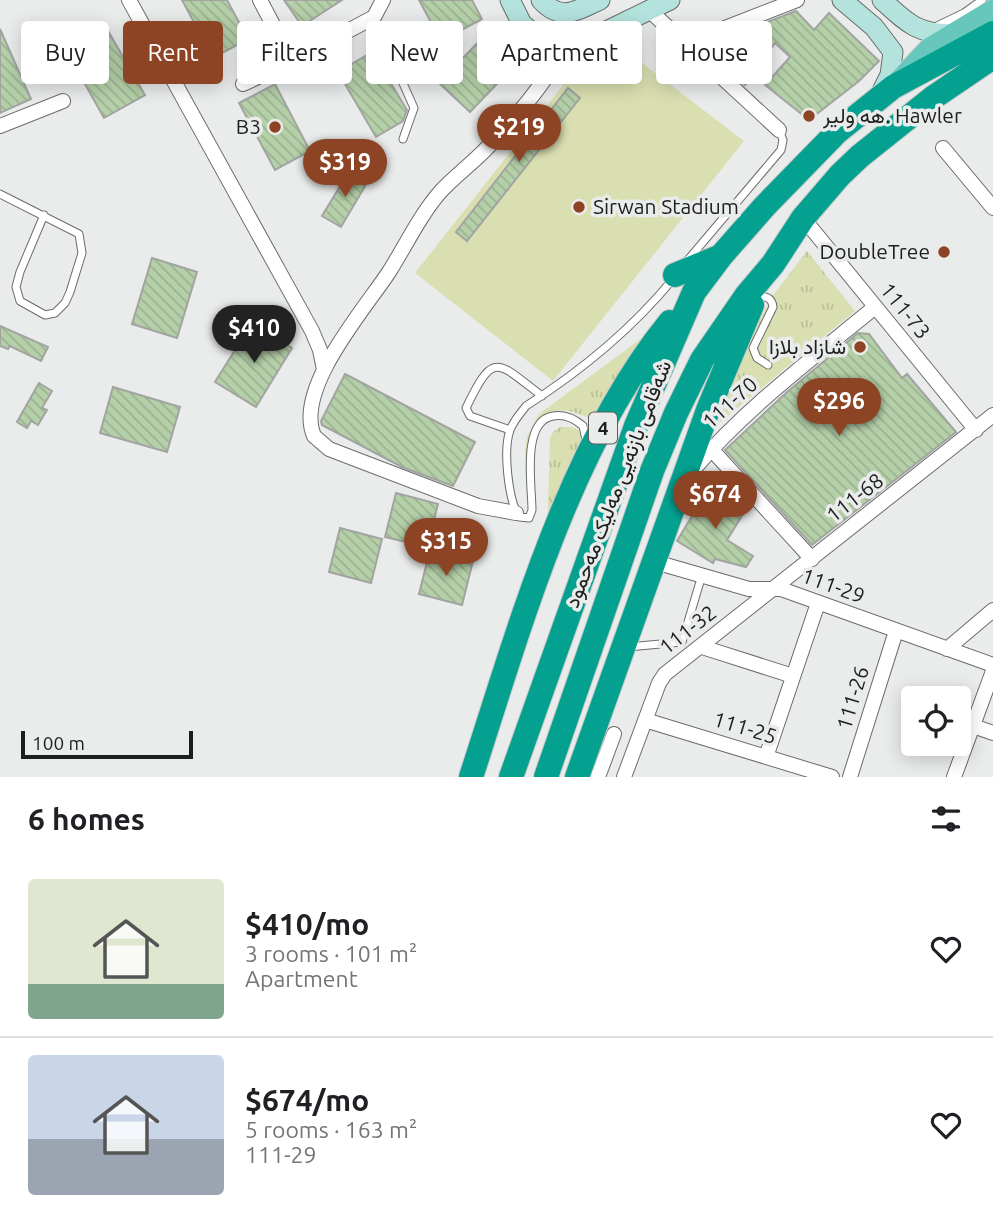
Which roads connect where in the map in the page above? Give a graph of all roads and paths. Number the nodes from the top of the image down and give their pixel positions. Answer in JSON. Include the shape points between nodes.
{"nodes":[{"id":1,"x":129,"y":0,"type":"edge"},
{"id":2,"x":260,"y":0,"type":"edge"},
{"id":3,"x":383,"y":0,"type":"edge"},
{"id":4,"x":510,"y":0,"type":"edge"},
{"id":5,"x":541,"y":0,"type":"edge"},
{"id":6,"x":600,"y":0,"type":"edge"},
{"id":7,"x":670,"y":0,"type":"edge"},
{"id":8,"x":797,"y":0,"type":"edge"},
{"id":9,"x":842,"y":0,"type":"edge"},
{"id":10,"x":881,"y":0,"type":"edge"},
{"id":11,"x":982,"y":0,"type":"edge"},
{"id":12,"x":649,"y":10,"type":"junction"},
{"id":13,"x":993,"y":10,"type":"edge"},
{"id":14,"x":374,"y":17,"type":"junction"},
{"id":15,"x":271,"y":21,"type":"edge"},
{"id":16,"x":520,"y":21,"type":"edge"},
{"id":17,"x":626,"y":21,"type":"edge"},
{"id":18,"x":660,"y":21,"type":"edge"},
{"id":19,"x":743,"y":21,"type":"edge"},
{"id":20,"x":352,"y":29,"type":"edge"},
{"id":21,"x":920,"y":31,"type":"junction"},
{"id":22,"x":993,"y":33,"type":"edge"},
{"id":23,"x":953,"y":34,"type":"junction"},
{"id":24,"x":993,"y":57,"type":"edge"},
{"id":25,"x":540,"y":84,"type":"edge"},
{"id":26,"x":728,"y":84,"type":"edge"},
{"id":27,"x":886,"y":93,"type":"junction"},
{"id":28,"x":63,"y":102,"type":"dead end"},
{"id":29,"x":0,"y":126,"type":"edge"},
{"id":30,"x":779,"y":130,"type":"joint"},
{"id":31,"x":403,"y":139,"type":"dead end"},
{"id":32,"x":943,"y":148,"type":"dead end"},
{"id":33,"x":0,"y":194,"type":"edge"},
{"id":34,"x":993,"y":208,"type":"edge"},
{"id":35,"x":44,"y":215,"type":"junction"},
{"id":36,"x":803,"y":218,"type":"junction"},
{"id":37,"x":721,"y":256,"type":"junction"},
{"id":38,"x":774,"y":264,"type":"junction"},
{"id":39,"x":675,"y":275,"type":"junction"},
{"id":40,"x":694,"y":292,"type":"junction"},
{"id":41,"x":757,"y":295,"type":"junction"},
{"id":42,"x":875,"y":307,"type":"junction"},
{"id":43,"x":312,"y":331,"type":"junction"},
{"id":44,"x":343,"y":335,"type":"junction"},
{"id":45,"x":768,"y":365,"type":"dead end"},
{"id":46,"x":324,"y":370,"type":"junction"},
{"id":47,"x":542,"y":396,"type":"junction"},
{"id":48,"x":993,"y":415,"type":"edge"},
{"id":49,"x":510,"y":430,"type":"junction"},
{"id":50,"x":975,"y":430,"type":"junction"},
{"id":51,"x":711,"y":449,"type":"junction"},
{"id":52,"x":583,"y":469,"type":"junction"},
{"id":53,"x":683,"y":481,"type":"junction"},
{"id":54,"x":516,"y":513,"type":"junction"},
{"id":55,"x":812,"y":559,"type":"junction"},
{"id":56,"x":655,"y":562,"type":"junction"},
{"id":57,"x":702,"y":575,"type":"junction"},
{"id":58,"x":776,"y":589,"type":"junction"},
{"id":59,"x":818,"y":603,"type":"junction"},
{"id":60,"x":993,"y":610,"type":"edge"},
{"id":61,"x":895,"y":631,"type":"junction"},
{"id":62,"x":624,"y":647,"type":"junction"},
{"id":63,"x":702,"y":647,"type":"junction"},
{"id":64,"x":947,"y":649,"type":"junction"},
{"id":65,"x":993,"y":665,"type":"edge"},
{"id":66,"x":993,"y":671,"type":"edge"},
{"id":67,"x":793,"y":676,"type":"junction"},
{"id":68,"x":645,"y":720,"type":"junction"},
{"id":69,"x":973,"y":726,"type":"junction"},
{"id":70,"x":993,"y":733,"type":"edge"},
{"id":71,"x":614,"y":734,"type":"dead end"},
{"id":72,"x":766,"y":757,"type":"junction"},
{"id":73,"x":514,"y":774,"type":"edge"},
{"id":74,"x":471,"y":777,"type":"edge"},
{"id":75,"x":546,"y":777,"type":"edge"},
{"id":76,"x":577,"y":777,"type":"edge"},
{"id":77,"x":598,"y":777,"type":"edge"},
{"id":78,"x":624,"y":777,"type":"edge"},
{"id":79,"x":832,"y":777,"type":"edge"},
{"id":80,"x":850,"y":777,"type":"edge"},
{"id":81,"x":954,"y":777,"type":"edge"}],
"edges":[{"from":1,"to":43,"type":"street"},
{"from":2,"to":15,"type":"street"},
{"from":3,"to":14,"type":"street"},
{"from":4,"to":16,"type":"street"},
{"from":5,"to":6,"type":"street","via":[[553,12],[565,14]]},
{"from":7,"to":12,"type":"street"},
{"from":8,"to":19,"type":"street"},
{"from":9,"to":27,"type":"street","via":[[874,27],[893,52]]},
{"from":10,"to":21,"type":"street"},
{"from":11,"to":21,"type":"lane","via":[[943,24]]},
{"from":12,"to":17,"type":"street"},
{"from":12,"to":18,"type":"street"},
{"from":13,"to":23,"type":"main road"},
{"from":14,"to":20,"type":"street"},
{"from":14,"to":31,"type":"lane","via":[[414,108]]},
{"from":21,"to":23,"type":"street"},
{"from":22,"to":27,"type":"highway","name":"شەقامی بازنەیی مەلیک مەحمود"},
{"from":23,"to":27,"type":"main road","via":[[921,56]]},
{"from":24,"to":36,"type":"highway","name":"شەقامی بازنەیی مەلیک مەحمود","via":[[860,156]]},
{"from":25,"to":44,"type":"street","via":[[431,204]]},
{"from":26,"to":30,"type":"street"},
{"from":27,"to":37,"type":"highway","name":"شەقامی بازنەیی مەلیک مەحمود","via":[[800,167]]},
{"from":28,"to":29,"type":"street"},
{"from":30,"to":39,"type":"lane","via":[[781,150]]},
{"from":32,"to":34,"type":"street"},
{"from":33,"to":35,"type":"lane"},
{"from":35,"to":35,"type":"lane","via":[[79,234],[82,253],[65,303],[45,315],[20,301],[16,287]]},
{"from":36,"to":38,"type":"highway","name":"شەقامی بازنەیی مەلیک مەحمود"},
{"from":36,"to":42,"type":"street","name":"111-73"},
{"from":37,"to":39,"type":"highway"},
{"from":37,"to":40,"type":"highway","name":"شەقامی بازنەیی مەلیک مەحمود"},
{"from":38,"to":41,"type":"highway"},
{"from":38,"to":75,"type":"highway","name":"شەقامی بازنەیی مەلیک مەحمود","via":[[702,360],[663,442]]},
{"from":39,"to":47,"type":"lane","via":[[619,337]]},
{"from":40,"to":52,"type":"highway","number":"4","via":[[628,382]]},
{"from":40,"to":73,"type":"highway","name":"شەقامی بازنەیی مەلیک مەحمود","via":[[636,426]]},
{"from":41,"to":45,"type":"lane","via":[[768,297],[773,307],[753,348],[757,358]]},
{"from":41,"to":53,"type":"highway","via":[[724,367]]},
{"from":42,"to":50,"type":"street","name":"111-73"},
{"from":42,"to":51,"type":"street","name":"111-70"},
{"from":43,"to":44,"type":"street"},
{"from":43,"to":46,"type":"street"},
{"from":44,"to":46,"type":"street"},
{"from":46,"to":54,"type":"street","via":[[310,424],[323,446],[478,506]]},
{"from":47,"to":49,"type":"lane","via":[[526,407]]},
{"from":47,"to":49,"type":"lane","via":[[504,367],[494,366],[482,376],[466,408],[470,416]]},
{"from":48,"to":50,"type":"street","name":"111-68"},
{"from":49,"to":54,"type":"lane","via":[[506,453]]},
{"from":50,"to":55,"type":"street","name":"111-68"},
{"from":51,"to":53,"type":"street","name":"111-70"},
{"from":51,"to":55,"type":"street"},
{"from":52,"to":54,"type":"lane","via":[[583,426],[563,416],[545,418],[532,438],[530,515],[522,519]]},
{"from":52,"to":74,"type":"highway","number":"4","via":[[537,578]]},
{"from":53,"to":56,"type":"highway"},
{"from":55,"to":58,"type":"street","name":"111-68"},
{"from":56,"to":57,"type":"street","name":"111-29"},
{"from":56,"to":62,"type":"highway"},
{"from":57,"to":58,"type":"street","name":"111-29","via":[[755,590]]},
{"from":57,"to":62,"type":"lane","via":[[682,642]]},
{"from":58,"to":59,"type":"street","name":"111-29"},
{"from":58,"to":63,"type":"street","name":"111-32"},
{"from":59,"to":61,"type":"street","name":"111-29"},
{"from":59,"to":67,"type":"street"},
{"from":60,"to":64,"type":"street"},
{"from":61,"to":64,"type":"street","name":"111-29"},
{"from":61,"to":80,"type":"street","name":"111-26"},
{"from":62,"to":76,"type":"highway"},
{"from":63,"to":67,"type":"street"},
{"from":63,"to":68,"type":"street","name":"111-32","via":[[662,678]]},
{"from":64,"to":65,"type":"street","name":"111-29"},
{"from":66,"to":69,"type":"street"},
{"from":67,"to":72,"type":"street"},
{"from":68,"to":72,"type":"street","name":"111-25"},
{"from":68,"to":78,"type":"street","name":"111-32"},
{"from":69,"to":70,"type":"street"},
{"from":69,"to":81,"type":"street"},
{"from":71,"to":77,"type":"street"},
{"from":72,"to":79,"type":"street","name":"111-25"}]}
